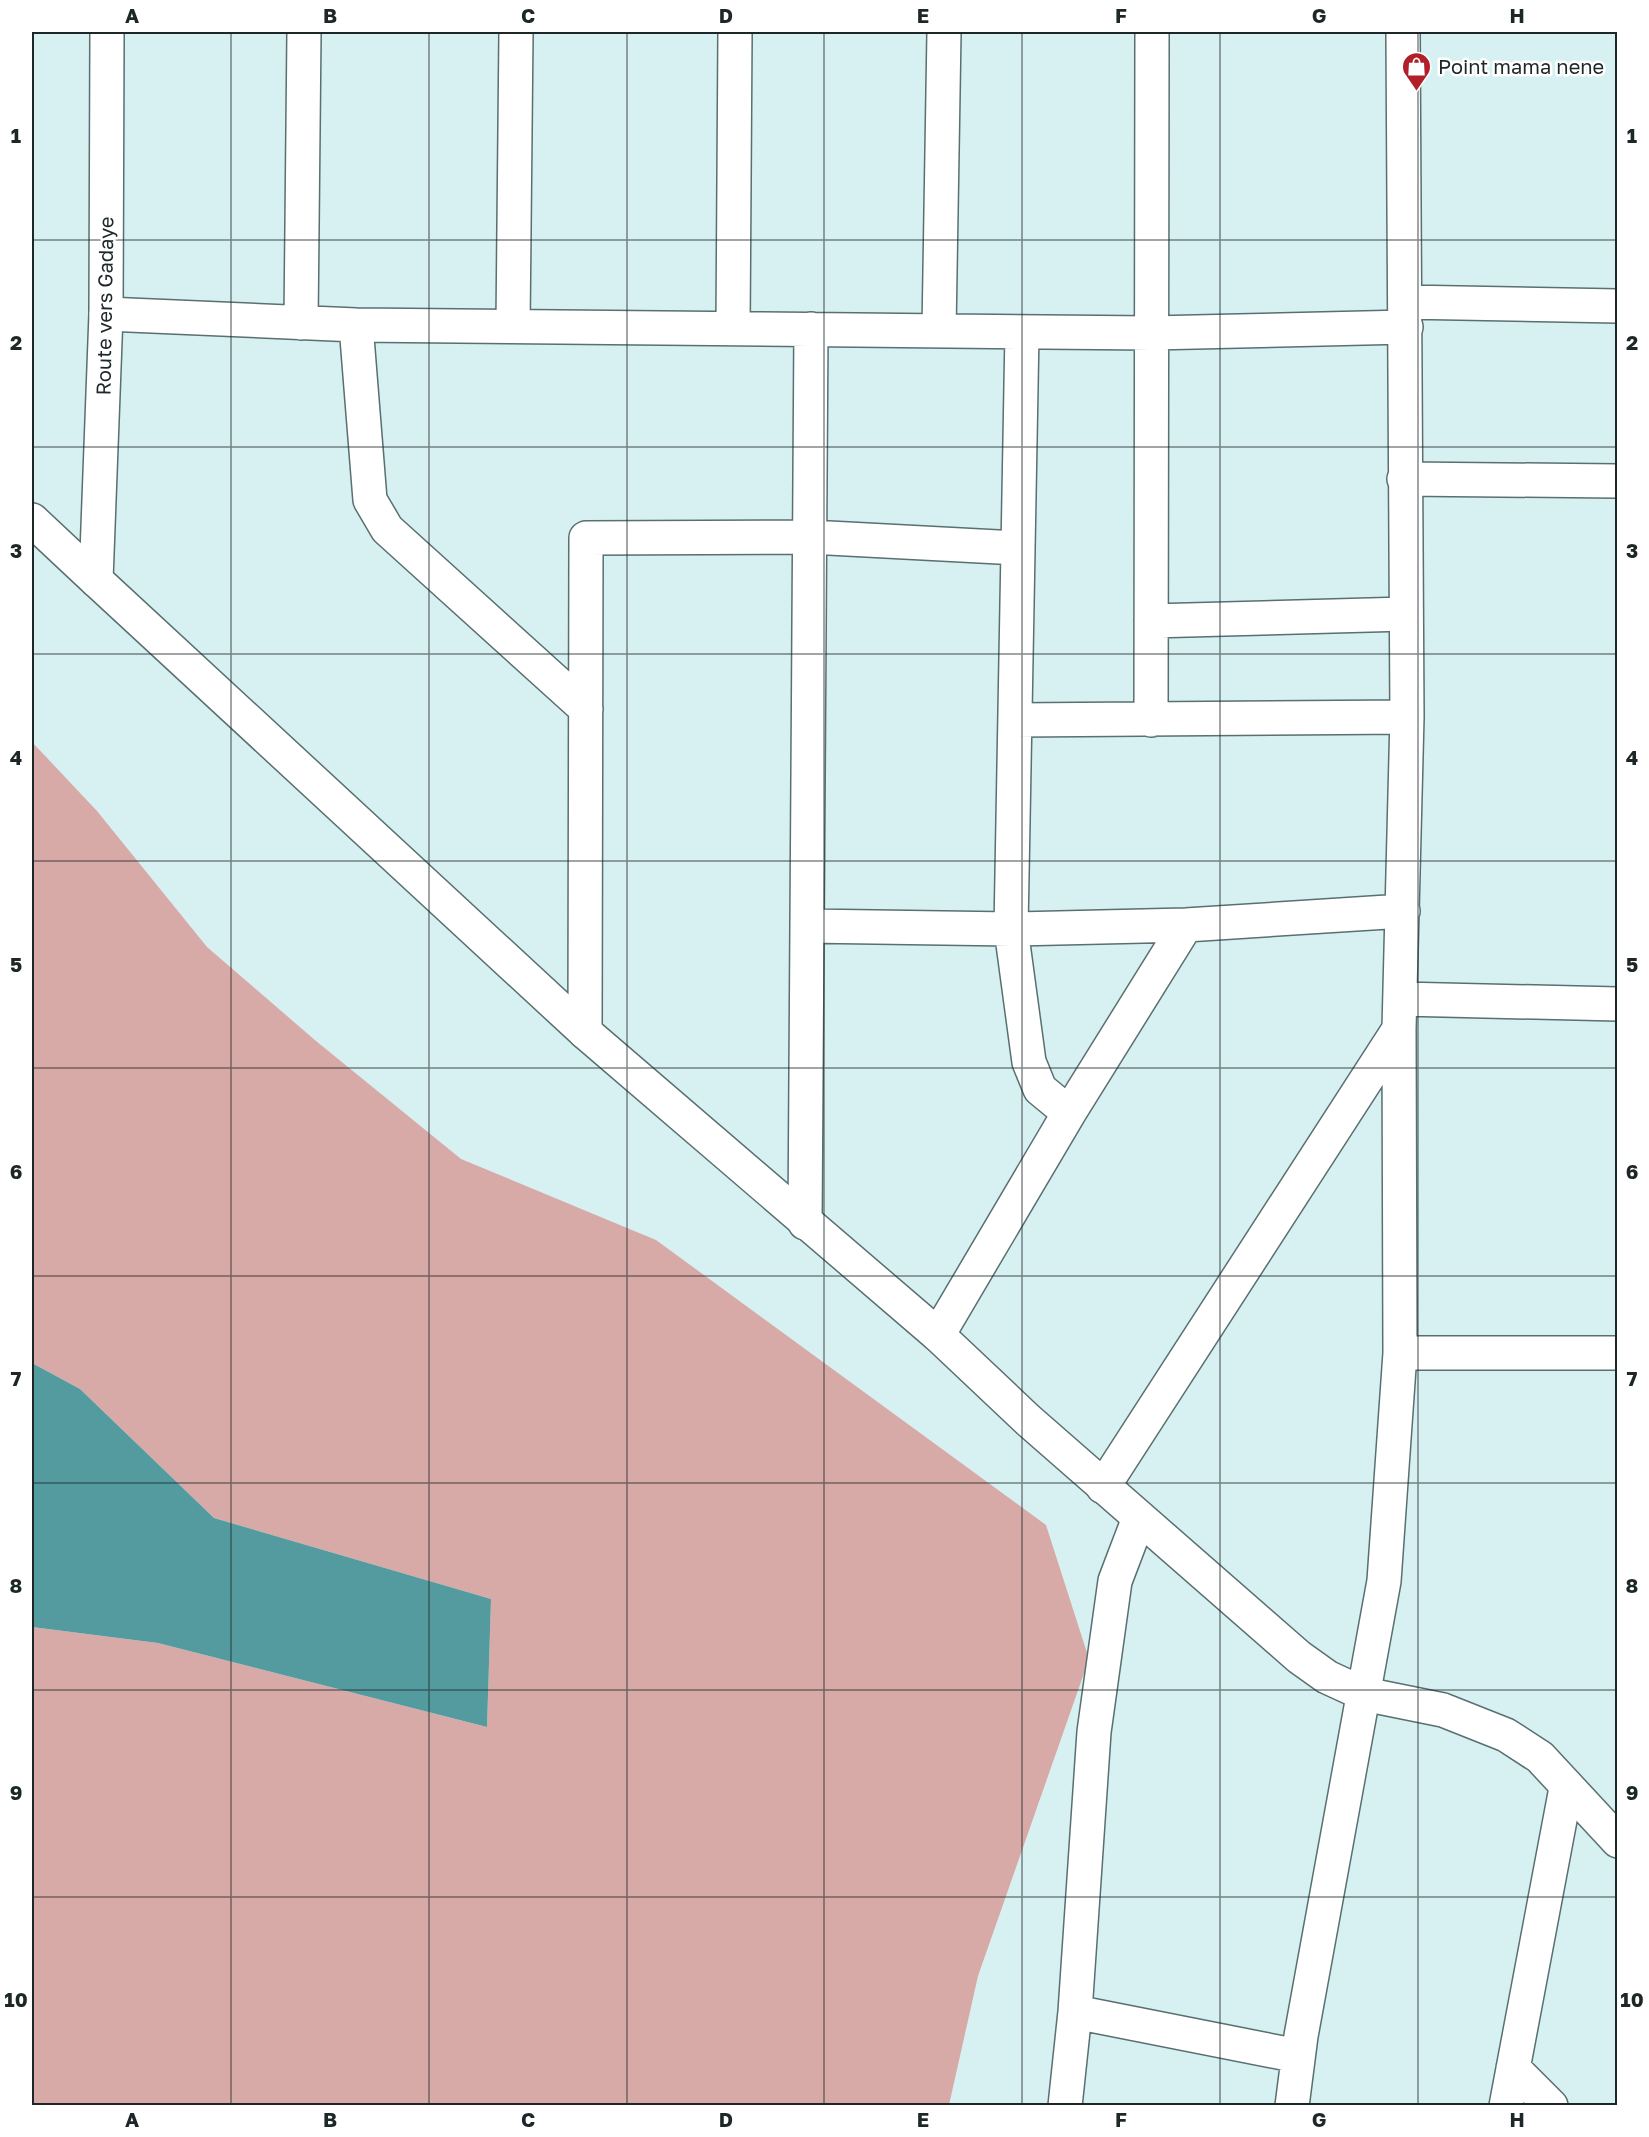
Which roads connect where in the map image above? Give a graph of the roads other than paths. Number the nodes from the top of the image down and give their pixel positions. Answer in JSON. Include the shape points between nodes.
{"nodes":[{"id":1,"x":107,"y":32,"type":"edge"},
{"id":2,"x":304,"y":32,"type":"edge"},
{"id":3,"x":516,"y":32,"type":"edge"},
{"id":4,"x":735,"y":32,"type":"edge"},
{"id":5,"x":944,"y":32,"type":"edge"},
{"id":6,"x":1152,"y":32,"type":"edge"},
{"id":7,"x":1403,"y":32,"type":"edge"},
{"id":8,"x":1617,"y":306,"type":"edge"},
{"id":9,"x":106,"y":314,"type":"junction"},
{"id":10,"x":1405,"y":314,"type":"junction"},
{"id":11,"x":301,"y":323,"type":"junction"},
{"id":12,"x":356,"y":325,"type":"junction"},
{"id":13,"x":513,"y":326,"type":"junction"},
{"id":14,"x":734,"y":328,"type":"junction"},
{"id":15,"x":812,"y":329,"type":"junction"},
{"id":16,"x":939,"y":331,"type":"junction"},
{"id":17,"x":1022,"y":332,"type":"junction"},
{"id":18,"x":1152,"y":333,"type":"junction"},
{"id":19,"x":1404,"y":479,"type":"junction"},
{"id":20,"x":1617,"y":481,"type":"edge"},
{"id":21,"x":32,"y":520,"type":"edge"},
{"id":22,"x":810,"y":537,"type":"junction"},
{"id":23,"x":1018,"y":548,"type":"junction"},
{"id":24,"x":96,"y":580,"type":"junction"},
{"id":25,"x":1406,"y":614,"type":"junction"},
{"id":26,"x":1151,"y":621,"type":"junction"},
{"id":27,"x":586,"y":709,"type":"junction"},
{"id":28,"x":1407,"y":717,"type":"junction"},
{"id":29,"x":1015,"y":720,"type":"junction"},
{"id":30,"x":1151,"y":720,"type":"junction"},
{"id":31,"x":1403,"y":911,"type":"junction"},
{"id":32,"x":1186,"y":924,"type":"junction"},
{"id":33,"x":807,"y":926,"type":"junction"},
{"id":34,"x":1011,"y":929,"type":"junction"},
{"id":35,"x":1617,"y":1004,"type":"edge"},
{"id":36,"x":1400,"y":1014,"type":"junction"},
{"id":37,"x":585,"y":1032,"type":"junction"},
{"id":38,"x":1069,"y":1113,"type":"junction"},
{"id":39,"x":805,"y":1223,"type":"junction"},
{"id":40,"x":938,"y":1335,"type":"junction"},
{"id":41,"x":1400,"y":1353,"type":"junction"},
{"id":42,"x":1617,"y":1353,"type":"edge"},
{"id":43,"x":1103,"y":1487,"type":"junction"},
{"id":44,"x":1139,"y":1518,"type":"junction"},
{"id":45,"x":1364,"y":1694,"type":"junction"},
{"id":46,"x":1566,"y":1788,"type":"junction"},
{"id":47,"x":1617,"y":1841,"type":"edge"},
{"id":48,"x":1075,"y":2012,"type":"junction"},
{"id":49,"x":1298,"y":2056,"type":"junction"},
{"id":50,"x":1513,"y":2068,"type":"junction"},
{"id":51,"x":1065,"y":2106,"type":"edge"},
{"id":52,"x":1292,"y":2106,"type":"edge"},
{"id":53,"x":1506,"y":2106,"type":"edge"},
{"id":54,"x":1551,"y":2106,"type":"edge"}],
"edges":[{"from":1,"to":9,"type":"street","name":"Route vers Gadaye"},
{"from":2,"to":11,"type":"street"},
{"from":3,"to":13,"type":"street"},
{"from":4,"to":14,"type":"street"},
{"from":5,"to":16,"type":"street"},
{"from":6,"to":18,"type":"street"},
{"from":7,"to":10,"type":"street"},
{"from":8,"to":10,"type":"street"},
{"from":9,"to":11,"type":"street"},
{"from":9,"to":24,"type":"street","name":"Route vers Gadaye"},
{"from":10,"to":18,"type":"street"},
{"from":10,"to":19,"type":"street"},
{"from":11,"to":12,"type":"street"},
{"from":12,"to":13,"type":"street"},
{"from":12,"to":27,"type":"street","via":[[370,500],[376,514],[387,529]]},
{"from":13,"to":14,"type":"street"},
{"from":14,"to":15,"type":"street"},
{"from":15,"to":16,"type":"street"},
{"from":15,"to":22,"type":"street"},
{"from":16,"to":17,"type":"street"},
{"from":17,"to":18,"type":"street"},
{"from":17,"to":23,"type":"street"},
{"from":18,"to":26,"type":"street"},
{"from":19,"to":20,"type":"street"},
{"from":19,"to":25,"type":"street"},
{"from":21,"to":24,"type":"street"},
{"from":22,"to":23,"type":"street"},
{"from":22,"to":27,"type":"street","via":[[586,538]]},
{"from":22,"to":33,"type":"street"},
{"from":23,"to":29,"type":"street"},
{"from":24,"to":37,"type":"street"},
{"from":25,"to":26,"type":"street"},
{"from":25,"to":28,"type":"street"},
{"from":26,"to":30,"type":"street"},
{"from":27,"to":37,"type":"street"},
{"from":28,"to":30,"type":"street"},
{"from":28,"to":31,"type":"street"},
{"from":29,"to":30,"type":"street"},
{"from":29,"to":34,"type":"street"},
{"from":31,"to":32,"type":"street"},
{"from":31,"to":36,"type":"street"},
{"from":32,"to":34,"type":"street"},
{"from":32,"to":38,"type":"street"},
{"from":33,"to":34,"type":"street"},
{"from":33,"to":39,"type":"street"},
{"from":34,"to":38,"type":"street","via":[[1029,1062],[1040,1089]]},
{"from":35,"to":36,"type":"street"},
{"from":36,"to":41,"type":"street"},
{"from":36,"to":43,"type":"street"},
{"from":37,"to":39,"type":"street"},
{"from":38,"to":40,"type":"street"},
{"from":39,"to":40,"type":"street"},
{"from":40,"to":43,"type":"street"},
{"from":41,"to":42,"type":"street"},
{"from":41,"to":45,"type":"street","via":[[1384,1581]]},
{"from":43,"to":44,"type":"street"},
{"from":44,"to":45,"type":"street","via":[[1299,1657],[1327,1677]]},
{"from":44,"to":48,"type":"street","via":[[1115,1581],[1094,1732]]},
{"from":45,"to":46,"type":"street","via":[[1443,1710],[1506,1735],[1540,1757]]},
{"from":45,"to":49,"type":"street"},
{"from":46,"to":47,"type":"street"},
{"from":46,"to":50,"type":"street"},
{"from":48,"to":49,"type":"street"},
{"from":48,"to":51,"type":"street"},
{"from":49,"to":52,"type":"street"},
{"from":50,"to":53,"type":"street"},
{"from":50,"to":54,"type":"street"}]}
